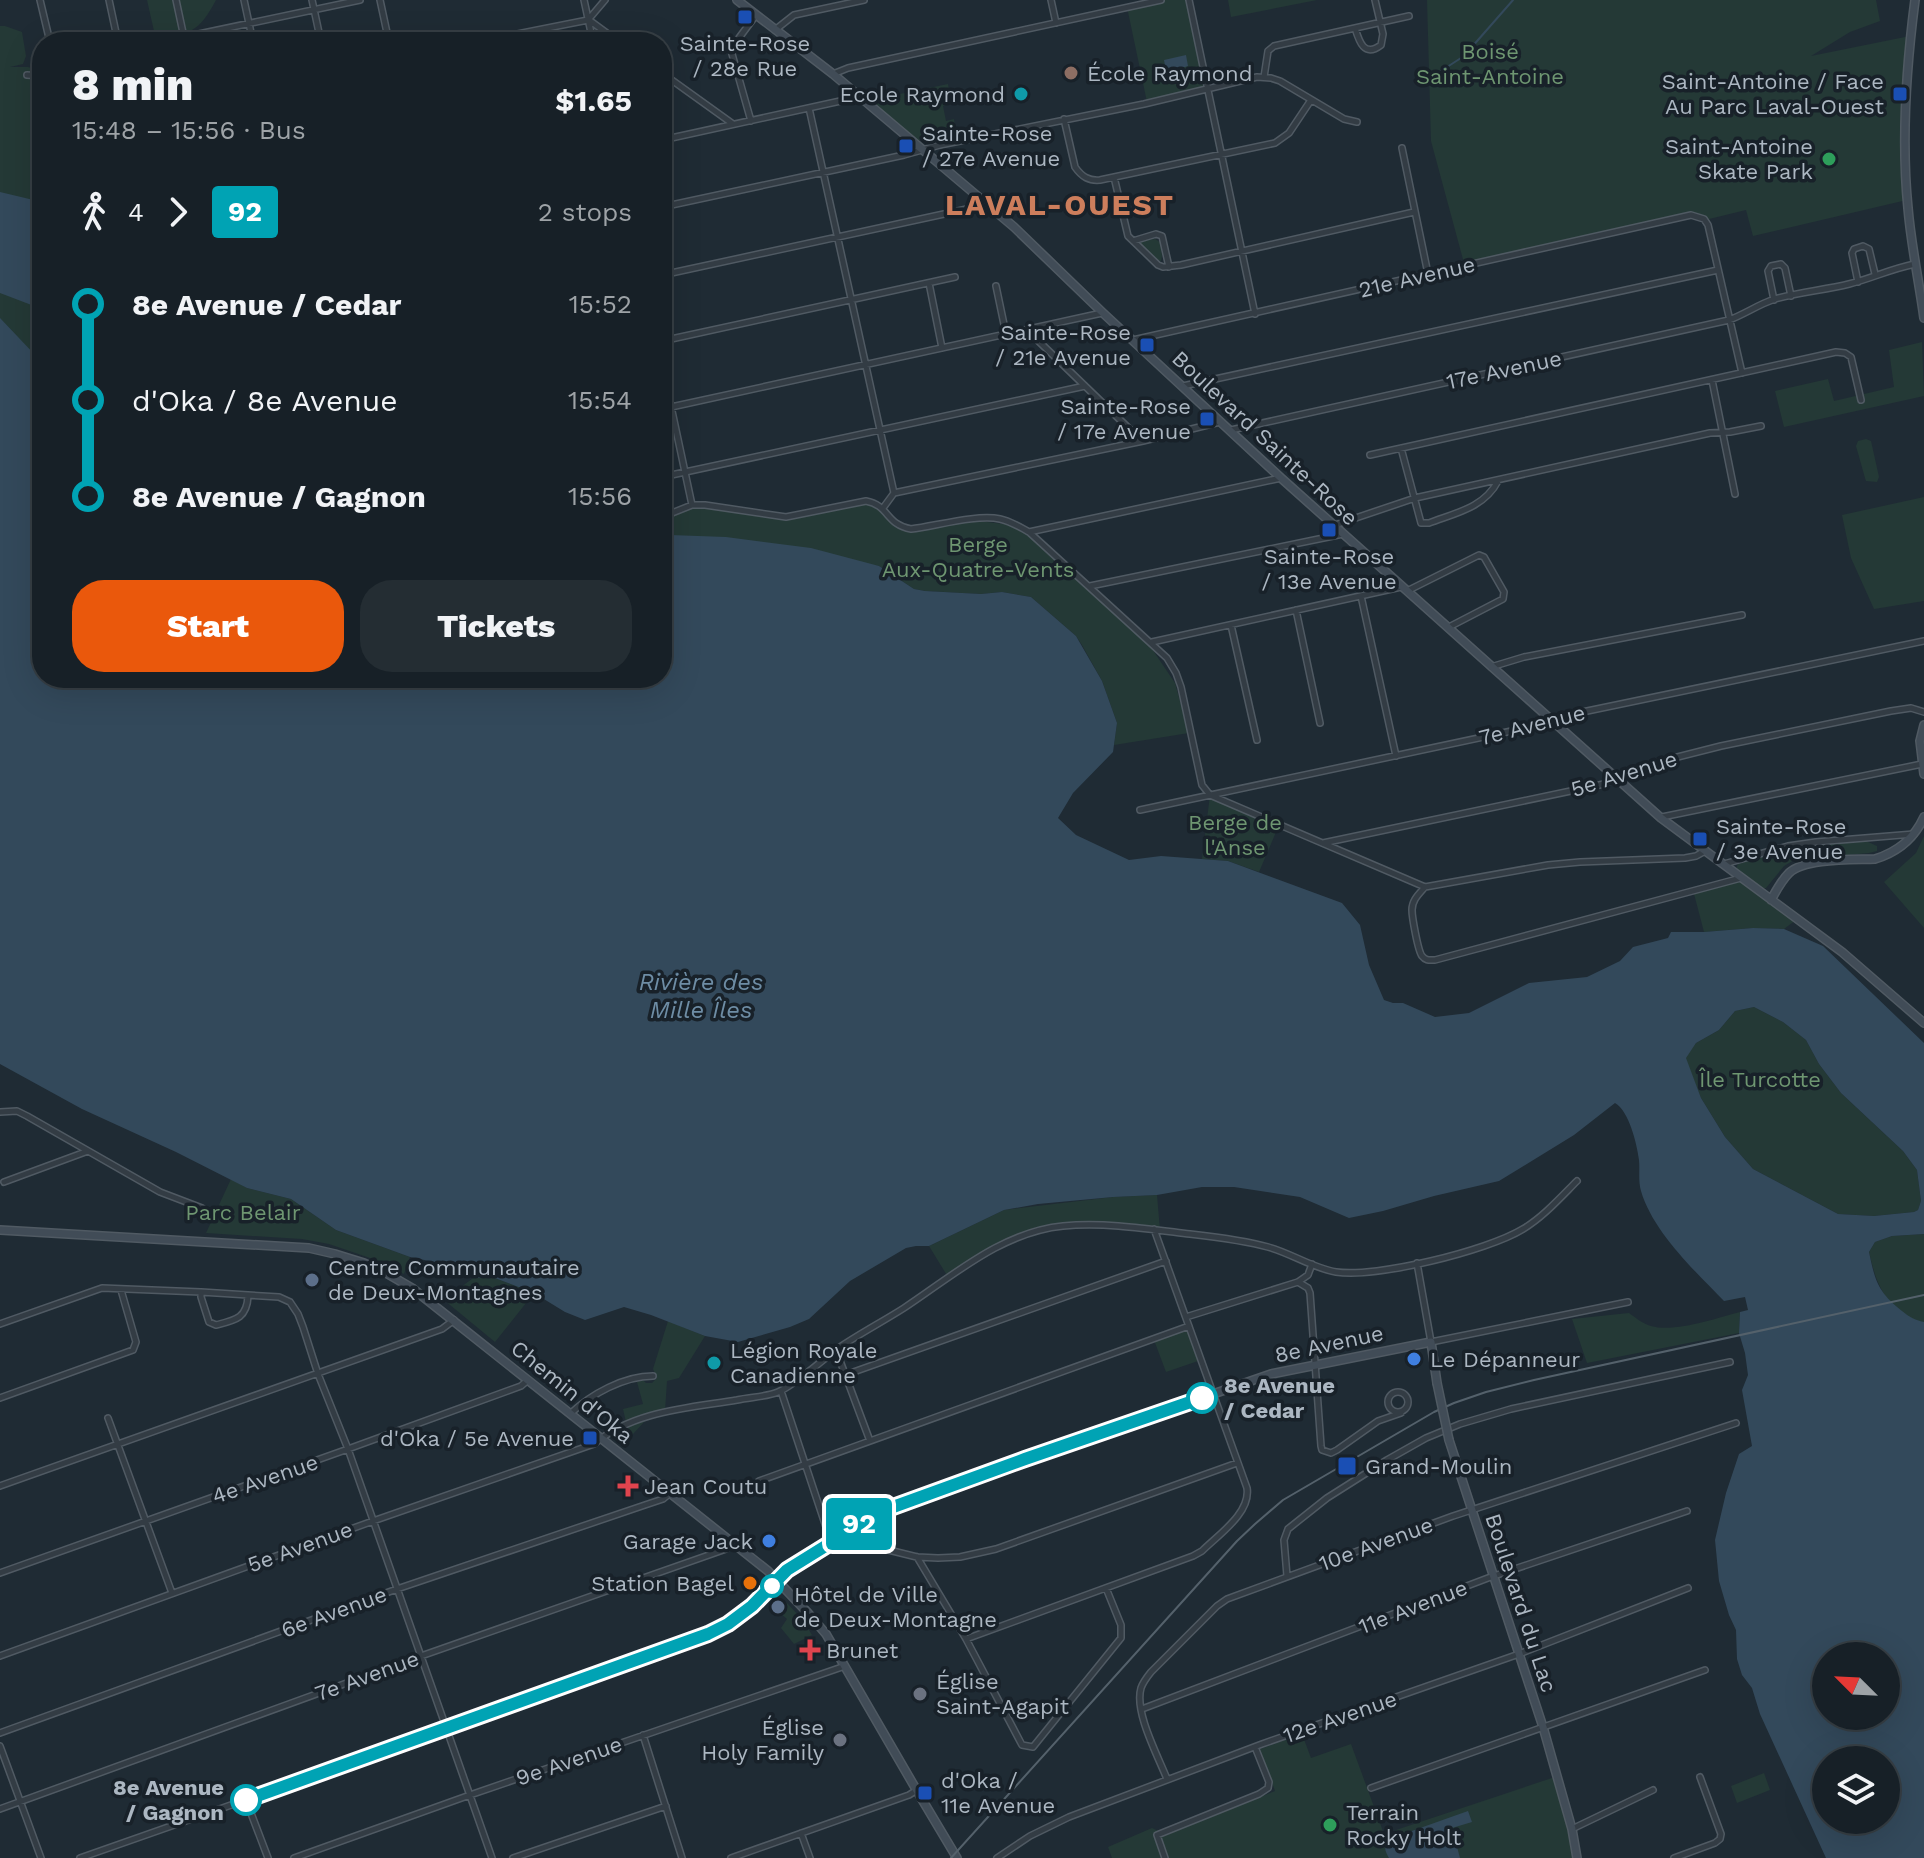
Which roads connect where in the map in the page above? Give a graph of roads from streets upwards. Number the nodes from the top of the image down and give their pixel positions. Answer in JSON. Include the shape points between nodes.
{"nodes":[{"id":1,"x":40,"y":0,"type":"edge"},
{"id":2,"x":109,"y":0,"type":"edge"},
{"id":3,"x":176,"y":0,"type":"edge"},
{"id":4,"x":244,"y":0,"type":"edge"},
{"id":5,"x":312,"y":0,"type":"edge"},
{"id":6,"x":360,"y":0,"type":"edge"},
{"id":7,"x":380,"y":0,"type":"edge"},
{"id":8,"x":584,"y":0,"type":"edge"},
{"id":9,"x":605,"y":0,"type":"edge"},
{"id":10,"x":737,"y":0,"type":"edge"},
{"id":11,"x":864,"y":0,"type":"edge"},
{"id":12,"x":1051,"y":0,"type":"edge"},
{"id":13,"x":1161,"y":0,"type":"edge"},
{"id":14,"x":1189,"y":0,"type":"edge"},
{"id":15,"x":1375,"y":0,"type":"edge"},
{"id":16,"x":1915,"y":0,"type":"edge"},
{"id":17,"x":314,"y":10,"type":"junction"},
{"id":18,"x":756,"y":15,"type":"junction"},
{"id":19,"x":1409,"y":16,"type":"dead end"},
{"id":20,"x":588,"y":20,"type":"junction"},
{"id":21,"x":1380,"y":22,"type":"junction"},
{"id":22,"x":249,"y":23,"type":"junction"},
{"id":23,"x":1056,"y":23,"type":"junction"},
{"id":24,"x":1355,"y":28,"type":"junction"},
{"id":25,"x":775,"y":30,"type":"junction"},
{"id":26,"x":48,"y":32,"type":"edge"},
{"id":27,"x":116,"y":32,"type":"edge"},
{"id":28,"x":182,"y":32,"type":"edge"},
{"id":29,"x":215,"y":32,"type":"edge"},
{"id":30,"x":251,"y":32,"type":"edge"},
{"id":31,"x":319,"y":32,"type":"edge"},
{"id":32,"x":387,"y":32,"type":"edge"},
{"id":33,"x":527,"y":32,"type":"edge"},
{"id":34,"x":591,"y":32,"type":"edge"},
{"id":35,"x":605,"y":32,"type":"edge"},
{"id":36,"x":833,"y":74,"type":"junction"},
{"id":37,"x":27,"y":75,"type":"dead end"},
{"id":38,"x":32,"y":75,"type":"edge"},
{"id":39,"x":1264,"y":77,"type":"junction"},
{"id":40,"x":672,"y":80,"type":"edge"},
{"id":41,"x":1208,"y":88,"type":"junction"},
{"id":42,"x":857,"y":94,"type":"junction"},
{"id":43,"x":1311,"y":99,"type":"junction"},
{"id":44,"x":809,"y":108,"type":"junction"},
{"id":45,"x":1064,"y":119,"type":"junction"},
{"id":46,"x":751,"y":121,"type":"junction"},
{"id":47,"x":1357,"y":122,"type":"dead end"},
{"id":48,"x":733,"y":124,"type":"junction"},
{"id":49,"x":672,"y":138,"type":"edge"},
{"id":50,"x":1402,"y":148,"type":"dead end"},
{"id":51,"x":922,"y":149,"type":"junction"},
{"id":52,"x":1221,"y":154,"type":"junction"},
{"id":53,"x":823,"y":172,"type":"junction"},
{"id":54,"x":1114,"y":177,"type":"junction"},
{"id":55,"x":982,"y":200,"type":"junction"},
{"id":56,"x":672,"y":205,"type":"edge"},
{"id":57,"x":1414,"y":212,"type":"junction"},
{"id":58,"x":837,"y":236,"type":"junction"},
{"id":59,"x":1133,"y":241,"type":"junction"},
{"id":60,"x":1242,"y":251,"type":"junction"},
{"id":61,"x":1918,"y":261,"type":"edge"},
{"id":62,"x":1169,"y":267,"type":"junction"},
{"id":63,"x":1718,"y":270,"type":"junction"},
{"id":64,"x":672,"y":273,"type":"edge"},
{"id":65,"x":1428,"y":274,"type":"junction"},
{"id":66,"x":1875,"y":274,"type":"junction"},
{"id":67,"x":955,"y":277,"type":"dead end"},
{"id":68,"x":1858,"y":282,"type":"junction"},
{"id":69,"x":929,"y":283,"type":"junction"},
{"id":70,"x":996,"y":286,"type":"dead end"},
{"id":71,"x":1791,"y":296,"type":"junction"},
{"id":72,"x":851,"y":300,"type":"junction"},
{"id":73,"x":1774,"y":300,"type":"junction"},
{"id":74,"x":1103,"y":313,"type":"junction"},
{"id":75,"x":1255,"y":314,"type":"junction"},
{"id":76,"x":1924,"y":318,"type":"edge"},
{"id":77,"x":1729,"y":320,"type":"junction"},
{"id":78,"x":1027,"y":330,"type":"junction"},
{"id":79,"x":1006,"y":334,"type":"junction"},
{"id":80,"x":672,"y":339,"type":"edge"},
{"id":81,"x":1132,"y":340,"type":"junction"},
{"id":82,"x":942,"y":348,"type":"junction"},
{"id":83,"x":865,"y":365,"type":"junction"},
{"id":84,"x":1742,"y":373,"type":"junction"},
{"id":85,"x":1712,"y":380,"type":"junction"},
{"id":86,"x":1085,"y":386,"type":"junction"},
{"id":87,"x":1182,"y":386,"type":"junction"},
{"id":88,"x":1861,"y":400,"type":"dead end"},
{"id":89,"x":672,"y":407,"type":"edge"},
{"id":90,"x":672,"y":412,"type":"edge"},
{"id":91,"x":1221,"y":422,"type":"junction"},
{"id":92,"x":1761,"y":426,"type":"dead end"},
{"id":93,"x":880,"y":430,"type":"junction"},
{"id":94,"x":1230,"y":430,"type":"junction"},
{"id":95,"x":1722,"y":432,"type":"junction"},
{"id":96,"x":1143,"y":441,"type":"junction"},
{"id":97,"x":1401,"y":448,"type":"junction"},
{"id":98,"x":1370,"y":455,"type":"dead end"},
{"id":99,"x":685,"y":472,"type":"junction"},
{"id":100,"x":672,"y":475,"type":"edge"},
{"id":101,"x":1281,"y":478,"type":"junction"},
{"id":102,"x":1499,"y":480,"type":"junction"},
{"id":103,"x":894,"y":493,"type":"junction"},
{"id":104,"x":1735,"y":494,"type":"dead end"},
{"id":105,"x":1415,"y":498,"type":"junction"},
{"id":106,"x":692,"y":505,"type":"junction"},
{"id":107,"x":883,"y":508,"type":"junction"},
{"id":108,"x":672,"y":513,"type":"edge"},
{"id":109,"x":1335,"y":525,"type":"junction"},
{"id":110,"x":1029,"y":532,"type":"junction"},
{"id":111,"x":1344,"y":534,"type":"junction"},
{"id":112,"x":1090,"y":586,"type":"junction"},
{"id":113,"x":1404,"y":589,"type":"junction"},
{"id":114,"x":1361,"y":596,"type":"junction"},
{"id":115,"x":1296,"y":610,"type":"junction"},
{"id":116,"x":1742,"y":615,"type":"dead end"},
{"id":117,"x":1231,"y":625,"type":"junction"},
{"id":118,"x":1448,"y":628,"type":"junction"},
{"id":119,"x":1924,"y":641,"type":"edge"},
{"id":120,"x":1152,"y":642,"type":"junction"},
{"id":121,"x":1491,"y":667,"type":"junction"},
{"id":122,"x":1924,"y":712,"type":"edge"},
{"id":123,"x":1554,"y":722,"type":"junction"},
{"id":124,"x":1320,"y":723,"type":"dead end"},
{"id":125,"x":1924,"y":725,"type":"edge"},
{"id":126,"x":1257,"y":740,"type":"dead end"},
{"id":127,"x":1396,"y":756,"type":"junction"},
{"id":128,"x":1922,"y":764,"type":"junction"},
{"id":129,"x":1924,"y":774,"type":"edge"},
{"id":130,"x":1618,"y":778,"type":"junction"},
{"id":131,"x":1210,"y":795,"type":"junction"},
{"id":132,"x":1140,"y":810,"type":"dead end"},
{"id":133,"x":1924,"y":817,"type":"edge"},
{"id":134,"x":1661,"y":818,"type":"junction"},
{"id":135,"x":1914,"y":834,"type":"junction"},
{"id":136,"x":1884,"y":837,"type":"junction"},
{"id":137,"x":1323,"y":843,"type":"junction"},
{"id":138,"x":1705,"y":851,"type":"junction"},
{"id":139,"x":1886,"y":855,"type":"junction"},
{"id":140,"x":1723,"y":864,"type":"junction"},
{"id":141,"x":1741,"y":878,"type":"junction"},
{"id":142,"x":1425,"y":887,"type":"junction"},
{"id":143,"x":1771,"y":900,"type":"junction"},
{"id":144,"x":1924,"y":1023,"type":"edge"},
{"id":145,"x":0,"y":1112,"type":"edge"},
{"id":146,"x":89,"y":1151,"type":"junction"},
{"id":147,"x":1577,"y":1181,"type":"dead end"},
{"id":148,"x":4,"y":1182,"type":"dead end"},
{"id":149,"x":202,"y":1208,"type":"dead end"},
{"id":150,"x":1154,"y":1229,"type":"junction"},
{"id":151,"x":0,"y":1230,"type":"edge"},
{"id":152,"x":1166,"y":1261,"type":"junction"},
{"id":153,"x":1417,"y":1263,"type":"junction"},
{"id":154,"x":1312,"y":1264,"type":"junction"},
{"id":155,"x":1298,"y":1282,"type":"junction"},
{"id":156,"x":121,"y":1290,"type":"junction"},
{"id":157,"x":201,"y":1292,"type":"junction"},
{"id":158,"x":248,"y":1296,"type":"junction"},
{"id":159,"x":1628,"y":1302,"type":"dead end"},
{"id":160,"x":1186,"y":1317,"type":"junction"},
{"id":161,"x":454,"y":1320,"type":"junction"},
{"id":162,"x":0,"y":1324,"type":"edge"},
{"id":163,"x":1189,"y":1326,"type":"junction"},
{"id":164,"x":1431,"y":1342,"type":"junction"},
{"id":165,"x":836,"y":1350,"type":"junction"},
{"id":166,"x":1730,"y":1362,"type":"dead end"},
{"id":167,"x":1315,"y":1365,"type":"junction"},
{"id":168,"x":318,"y":1374,"type":"junction"},
{"id":169,"x":845,"y":1375,"type":"junction"},
{"id":170,"x":653,"y":1376,"type":"dead end"},
{"id":171,"x":528,"y":1380,"type":"junction"},
{"id":172,"x":781,"y":1391,"type":"junction"},
{"id":173,"x":1213,"y":1394,"type":"junction"},
{"id":174,"x":0,"y":1398,"type":"edge"},
{"id":175,"x":1388,"y":1404,"type":"junction"},
{"id":176,"x":1401,"y":1413,"type":"junction"},
{"id":177,"x":570,"y":1414,"type":"junction"},
{"id":178,"x":108,"y":1418,"type":"dead end"},
{"id":179,"x":1378,"y":1421,"type":"junction"},
{"id":180,"x":1736,"y":1423,"type":"dead end"},
{"id":181,"x":601,"y":1438,"type":"junction"},
{"id":182,"x":870,"y":1441,"type":"junction"},
{"id":183,"x":117,"y":1444,"type":"junction"},
{"id":184,"x":348,"y":1449,"type":"junction"},
{"id":185,"x":1237,"y":1463,"type":"junction"},
{"id":186,"x":805,"y":1464,"type":"junction"},
{"id":187,"x":759,"y":1481,"type":"dead end"},
{"id":188,"x":0,"y":1486,"type":"edge"},
{"id":189,"x":669,"y":1494,"type":"junction"},
{"id":190,"x":1472,"y":1510,"type":"junction"},
{"id":191,"x":1687,"y":1511,"type":"dead end"},
{"id":192,"x":145,"y":1521,"type":"junction"},
{"id":193,"x":373,"y":1521,"type":"junction"},
{"id":194,"x":844,"y":1533,"type":"junction"},
{"id":195,"x":831,"y":1542,"type":"junction"},
{"id":196,"x":733,"y":1544,"type":"junction"},
{"id":197,"x":917,"y":1557,"type":"junction"},
{"id":198,"x":0,"y":1573,"type":"edge"},
{"id":199,"x":1287,"y":1576,"type":"junction"},
{"id":200,"x":1493,"y":1577,"type":"junction"},
{"id":201,"x":776,"y":1580,"type":"junction"},
{"id":202,"x":1106,"y":1588,"type":"junction"},
{"id":203,"x":1688,"y":1588,"type":"dead end"},
{"id":204,"x":397,"y":1589,"type":"junction"},
{"id":205,"x":172,"y":1593,"type":"junction"},
{"id":206,"x":966,"y":1639,"type":"junction"},
{"id":207,"x":1519,"y":1654,"type":"junction"},
{"id":208,"x":0,"y":1656,"type":"edge"},
{"id":209,"x":421,"y":1656,"type":"junction"},
{"id":210,"x":845,"y":1666,"type":"junction"},
{"id":211,"x":1705,"y":1670,"type":"dead end"},
{"id":212,"x":1142,"y":1709,"type":"junction"},
{"id":213,"x":1543,"y":1727,"type":"junction"},
{"id":214,"x":446,"y":1729,"type":"junction"},
{"id":215,"x":0,"y":1733,"type":"edge"},
{"id":216,"x":643,"y":1735,"type":"junction"},
{"id":217,"x":0,"y":1746,"type":"edge"},
{"id":218,"x":1255,"y":1747,"type":"junction"},
{"id":219,"x":1700,"y":1777,"type":"dead end"},
{"id":220,"x":1167,"y":1779,"type":"junction"},
{"id":221,"x":1371,"y":1788,"type":"dead end"},
{"id":222,"x":917,"y":1790,"type":"junction"},
{"id":223,"x":1653,"y":1790,"type":"dead end"},
{"id":224,"x":470,"y":1795,"type":"junction"},
{"id":225,"x":246,"y":1800,"type":"junction"},
{"id":226,"x":21,"y":1802,"type":"junction"},
{"id":227,"x":666,"y":1806,"type":"junction"},
{"id":228,"x":0,"y":1809,"type":"edge"},
{"id":229,"x":1572,"y":1829,"type":"junction"},
{"id":230,"x":801,"y":1833,"type":"junction"},
{"id":231,"x":41,"y":1858,"type":"edge"},
{"id":232,"x":80,"y":1858,"type":"edge"},
{"id":233,"x":268,"y":1858,"type":"edge"},
{"id":234,"x":294,"y":1858,"type":"edge"},
{"id":235,"x":492,"y":1858,"type":"edge"},
{"id":236,"x":513,"y":1858,"type":"edge"},
{"id":237,"x":682,"y":1858,"type":"edge"},
{"id":238,"x":731,"y":1858,"type":"edge"},
{"id":239,"x":810,"y":1858,"type":"edge"},
{"id":240,"x":957,"y":1858,"type":"edge"},
{"id":241,"x":997,"y":1858,"type":"edge"},
{"id":242,"x":1165,"y":1858,"type":"edge"},
{"id":243,"x":1577,"y":1858,"type":"edge"},
{"id":244,"x":1674,"y":1858,"type":"edge"}],
"edges":[{"from":1,"to":26,"type":"street"},
{"from":2,"to":27,"type":"street"},
{"from":3,"to":28,"type":"street"},
{"from":4,"to":22,"type":"street"},
{"from":5,"to":17,"type":"street"},
{"from":6,"to":17,"type":"street"},
{"from":7,"to":32,"type":"street"},
{"from":8,"to":20,"type":"street"},
{"from":9,"to":20,"type":"street"},
{"from":10,"to":18,"type":"street","name":"Boulevard Sainte-Rose"},
{"from":11,"to":25,"type":"street","via":[[794,15]]},
{"from":12,"to":23,"type":"street"},
{"from":13,"to":23,"type":"street"},
{"from":14,"to":41,"type":"street"},
{"from":15,"to":21,"type":"street"},
{"from":16,"to":61,"type":"street","via":[[1905,131],[1908,210]]},
{"from":17,"to":22,"type":"street"},
{"from":17,"to":31,"type":"street"},
{"from":18,"to":25,"type":"street","name":"Boulevard Sainte-Rose"},
{"from":18,"to":46,"type":"street","via":[[732,54]]},
{"from":19,"to":21,"type":"street"},
{"from":20,"to":33,"type":"street"},
{"from":20,"to":34,"type":"street"},
{"from":20,"to":35,"type":"street"},
{"from":21,"to":24,"type":"street"},
{"from":21,"to":24,"type":"street","via":[[1383,39],[1376,49],[1364,48]]},
{"from":22,"to":29,"type":"street"},
{"from":22,"to":30,"type":"street"},
{"from":23,"to":36,"type":"street"},
{"from":24,"to":39,"type":"street","via":[[1270,48]]},
{"from":25,"to":36,"type":"street","name":"Boulevard Sainte-Rose"},
{"from":36,"to":42,"type":"street","name":"Boulevard Sainte-Rose"},
{"from":37,"to":38,"type":"street"},
{"from":39,"to":41,"type":"street"},
{"from":39,"to":43,"type":"street"},
{"from":40,"to":48,"type":"street"},
{"from":41,"to":45,"type":"street"},
{"from":41,"to":52,"type":"street"},
{"from":42,"to":44,"type":"street"},
{"from":42,"to":51,"type":"street","name":"Boulevard Sainte-Rose"},
{"from":43,"to":47,"type":"street"},
{"from":43,"to":52,"type":"street","via":[[1283,138]]},
{"from":44,"to":46,"type":"street"},
{"from":44,"to":53,"type":"street"},
{"from":45,"to":51,"type":"street"},
{"from":45,"to":54,"type":"street","via":[[1078,172],[1094,180]]},
{"from":46,"to":48,"type":"street"},
{"from":48,"to":49,"type":"street"},
{"from":50,"to":57,"type":"street"},
{"from":51,"to":53,"type":"street"},
{"from":51,"to":55,"type":"street","name":"Boulevard Sainte-Rose"},
{"from":52,"to":54,"type":"street"},
{"from":52,"to":60,"type":"street"},
{"from":53,"to":56,"type":"street"},
{"from":53,"to":58,"type":"street"},
{"from":54,"to":59,"type":"street","via":[[1125,232]]},
{"from":55,"to":58,"type":"street","via":[[967,209]]},
{"from":55,"to":74,"type":"street","name":"Boulevard Sainte-Rose"},
{"from":57,"to":60,"type":"street"},
{"from":57,"to":65,"type":"street"},
{"from":58,"to":64,"type":"street"},
{"from":58,"to":72,"type":"street"},
{"from":59,"to":62,"type":"street","via":[[1158,265]]},
{"from":59,"to":62,"type":"street","via":[[1162,236]]},
{"from":60,"to":62,"type":"street"},
{"from":60,"to":75,"type":"street"},
{"from":61,"to":66,"type":"street","name":"17e Avenue"},
{"from":61,"to":76,"type":"street"},
{"from":63,"to":65,"type":"street","name":"21e Avenue","via":[[1708,225],[1686,216]]},
{"from":63,"to":77,"type":"street"},
{"from":63,"to":87,"type":"street"},
{"from":65,"to":75,"type":"street","name":"21e Avenue"},
{"from":66,"to":68,"type":"street","name":"17e Avenue"},
{"from":66,"to":68,"type":"street","via":[[1869,249],[1854,249]]},
{"from":67,"to":69,"type":"street"},
{"from":68,"to":71,"type":"street","name":"17e Avenue"},
{"from":69,"to":72,"type":"street"},
{"from":69,"to":82,"type":"street"},
{"from":70,"to":79,"type":"street"},
{"from":71,"to":73,"type":"street","name":"17e Avenue"},
{"from":71,"to":73,"type":"street","via":[[1785,268],[1771,266]]},
{"from":72,"to":80,"type":"street"},
{"from":72,"to":83,"type":"street"},
{"from":73,"to":77,"type":"street","name":"17e Avenue"},
{"from":74,"to":78,"type":"street"},
{"from":74,"to":81,"type":"street","name":"Boulevard Sainte-Rose"},
{"from":75,"to":81,"type":"street","name":"21e Avenue"},
{"from":77,"to":84,"type":"street"},
{"from":77,"to":94,"type":"street","name":"17e Avenue"},
{"from":78,"to":79,"type":"street"},
{"from":78,"to":86,"type":"street"},
{"from":79,"to":82,"type":"street"},
{"from":81,"to":87,"type":"street","name":"Boulevard Sainte-Rose"},
{"from":82,"to":83,"type":"street"},
{"from":83,"to":89,"type":"street"},
{"from":83,"to":93,"type":"street"},
{"from":84,"to":85,"type":"street"},
{"from":84,"to":88,"type":"street","via":[[1845,353],[1853,361]]},
{"from":85,"to":95,"type":"street"},
{"from":85,"to":97,"type":"street"},
{"from":86,"to":93,"type":"street"},
{"from":86,"to":96,"type":"street"},
{"from":87,"to":91,"type":"street","name":"Boulevard Sainte-Rose"},
{"from":90,"to":99,"type":"street"},
{"from":91,"to":94,"type":"street","name":"Boulevard Sainte-Rose"},
{"from":91,"to":96,"type":"street"},
{"from":92,"to":95,"type":"street"},
{"from":93,"to":99,"type":"street"},
{"from":93,"to":103,"type":"street"},
{"from":94,"to":101,"type":"street","name":"Boulevard Sainte-Rose"},
{"from":95,"to":102,"type":"street"},
{"from":95,"to":104,"type":"street"},
{"from":96,"to":103,"type":"street"},
{"from":97,"to":98,"type":"street"},
{"from":97,"to":105,"type":"street"},
{"from":99,"to":100,"type":"street"},
{"from":99,"to":106,"type":"street"},
{"from":101,"to":109,"type":"street","name":"Boulevard Sainte-Rose"},
{"from":101,"to":110,"type":"street"},
{"from":102,"to":105,"type":"street"},
{"from":102,"to":105,"type":"street","via":[[1476,505],[1429,523],[1421,523]]},
{"from":103,"to":107,"type":"street"},
{"from":105,"to":109,"type":"street"},
{"from":106,"to":107,"type":"street","via":[[786,517],[866,501]]},
{"from":106,"to":108,"type":"street"},
{"from":107,"to":110,"type":"street","via":[[902,528],[985,518]]},
{"from":109,"to":111,"type":"street","name":"Boulevard Sainte-Rose"},
{"from":110,"to":112,"type":"street"},
{"from":111,"to":112,"type":"street"},
{"from":111,"to":113,"type":"street","name":"Boulevard Sainte-Rose"},
{"from":112,"to":120,"type":"street"},
{"from":113,"to":114,"type":"street"},
{"from":113,"to":118,"type":"street","name":"Boulevard Sainte-Rose"},
{"from":113,"to":118,"type":"street","via":[[1484,557],[1503,599]]},
{"from":114,"to":115,"type":"street"},
{"from":114,"to":127,"type":"street"},
{"from":115,"to":117,"type":"street"},
{"from":115,"to":124,"type":"street"},
{"from":116,"to":121,"type":"street"},
{"from":117,"to":120,"type":"street"},
{"from":117,"to":126,"type":"street"},
{"from":118,"to":121,"type":"street","name":"Boulevard Sainte-Rose"},
{"from":119,"to":123,"type":"street","name":"7e Avenue"},
{"from":120,"to":131,"type":"street","via":[[1176,673],[1202,785]]},
{"from":121,"to":123,"type":"street","name":"Boulevard Sainte-Rose"},
{"from":122,"to":130,"type":"street","name":"5e Avenue","via":[[1891,711],[1721,746]]},
{"from":123,"to":127,"type":"street","name":"7e Avenue"},
{"from":123,"to":130,"type":"street","name":"Boulevard Sainte-Rose"},
{"from":125,"to":128,"type":"street"},
{"from":127,"to":131,"type":"street","name":"7e Avenue"},
{"from":128,"to":129,"type":"street"},
{"from":128,"to":134,"type":"street"},
{"from":130,"to":134,"type":"street","name":"Boulevard Sainte-Rose"},
{"from":130,"to":137,"type":"street","name":"5e Avenue"},
{"from":131,"to":132,"type":"street","name":"7e Avenue"},
{"from":131,"to":137,"type":"street"},
{"from":133,"to":135,"type":"street"},
{"from":134,"to":138,"type":"street","name":"Boulevard Sainte-Rose"},
{"from":135,"to":136,"type":"street"},
{"from":135,"to":139,"type":"street"},
{"from":136,"to":139,"type":"street"},
{"from":136,"to":140,"type":"street","via":[[1788,846]]},
{"from":137,"to":142,"type":"street"},
{"from":138,"to":140,"type":"street","name":"Boulevard Sainte-Rose"},
{"from":138,"to":142,"type":"street","via":[[1685,858],[1548,865]]},
{"from":139,"to":143,"type":"street","via":[[1798,867]]},
{"from":140,"to":141,"type":"street","name":"Boulevard Sainte-Rose"},
{"from":141,"to":142,"type":"street","via":[[1435,960],[1427,960],[1419,950],[1412,910]]},
{"from":141,"to":143,"type":"street","name":"Boulevard Sainte-Rose"},
{"from":143,"to":144,"type":"street","name":"Boulevard Sainte-Rose"},
{"from":145,"to":146,"type":"street","via":[[17,1111]]},
{"from":146,"to":148,"type":"street"},
{"from":146,"to":149,"type":"street","via":[[160,1192]]},
{"from":147,"to":153,"type":"street","via":[[1516,1233]]},
{"from":150,"to":152,"type":"street"},
{"from":150,"to":154,"type":"street","via":[[1266,1246]]},
{"from":150,"to":165,"type":"street","via":[[1090,1225],[1030,1232],[1004,1242]]},
{"from":151,"to":161,"type":"street","name":"Chemin d'Oka","via":[[316,1249],[386,1273]]},
{"from":152,"to":160,"type":"street"},
{"from":152,"to":169,"type":"street"},
{"from":153,"to":154,"type":"street","via":[[1355,1274]]},
{"from":153,"to":164,"type":"street","name":"Boulevard du Lac"},
{"from":154,"to":155,"type":"street"},
{"from":155,"to":160,"type":"street"},
{"from":155,"to":167,"type":"street","via":[[1310,1293]]},
{"from":156,"to":157,"type":"street"},
{"from":156,"to":162,"type":"street","via":[[102,1288]]},
{"from":156,"to":174,"type":"street","via":[[136,1342],[133,1350]]},
{"from":157,"to":158,"type":"street"},
{"from":157,"to":158,"type":"street","via":[[209,1322],[216,1325],[239,1318]]},
{"from":158,"to":168,"type":"street","via":[[290,1302]]},
{"from":159,"to":164,"type":"street","name":"8e Avenue"},
{"from":160,"to":163,"type":"street"},
{"from":161,"to":168,"type":"street"},
{"from":161,"to":171,"type":"street","name":"Chemin d'Oka"},
{"from":163,"to":173,"type":"street"},
{"from":163,"to":182,"type":"street"},
{"from":164,"to":167,"type":"street","name":"8e Avenue"},
{"from":164,"to":190,"type":"street","name":"Boulevard du Lac","bridge":true,"via":[[1449,1440]]},
{"from":165,"to":169,"type":"street"},
{"from":165,"to":172,"type":"street"},
{"from":166,"to":199,"type":"street","via":[[1511,1409],[1426,1438],[1327,1498],[1288,1529]]},
{"from":167,"to":173,"type":"street","name":"8e Avenue"},
{"from":167,"to":179,"type":"street","via":[[1322,1450],[1337,1450]]},
{"from":168,"to":183,"type":"street"},
{"from":168,"to":184,"type":"street"},
{"from":169,"to":182,"type":"street"},
{"from":170,"to":177,"type":"street","via":[[616,1385]]},
{"from":171,"to":177,"type":"street","name":"Chemin d'Oka"},
{"from":171,"to":184,"type":"street","name":"4e Avenue"},
{"from":172,"to":181,"type":"street","name":"5e Avenue","via":[[658,1414],[619,1426]]},
{"from":172,"to":186,"type":"street"},
{"from":173,"to":185,"type":"street"},
{"from":173,"to":194,"type":"street","name":"8e Avenue","via":[[882,1511]]},
{"from":175,"to":176,"type":"street"},
{"from":175,"to":176,"type":"street","via":[[1394,1393],[1404,1394],[1409,1402]]},
{"from":175,"to":179,"type":"street"},
{"from":176,"to":179,"type":"street"},
{"from":177,"to":181,"type":"street","name":"Chemin d'Oka"},
{"from":178,"to":183,"type":"street"},
{"from":180,"to":190,"type":"street","name":"10e Avenue"},
{"from":181,"to":189,"type":"street","name":"Chemin d'Oka"},
{"from":181,"to":193,"type":"street","name":"5e Avenue"},
{"from":182,"to":186,"type":"street"},
{"from":183,"to":188,"type":"street"},
{"from":183,"to":192,"type":"street"},
{"from":184,"to":192,"type":"street","name":"4e Avenue"},
{"from":184,"to":193,"type":"street"},
{"from":185,"to":197,"type":"street","via":[[996,1549],[960,1557]]},
{"from":185,"to":202,"type":"street","via":[[1249,1497],[1202,1551]]},
{"from":186,"to":187,"type":"street"},
{"from":186,"to":195,"type":"street"},
{"from":189,"to":196,"type":"street","name":"Chemin d'Oka"},
{"from":189,"to":204,"type":"street","name":"6e Avenue"},
{"from":190,"to":199,"type":"street","name":"10e Avenue"},
{"from":190,"to":200,"type":"street","name":"Boulevard du Lac"},
{"from":191,"to":200,"type":"street","name":"11e Avenue"},
{"from":192,"to":198,"type":"street","name":"4e Avenue"},
{"from":192,"to":205,"type":"street"},
{"from":193,"to":204,"type":"street"},
{"from":193,"to":205,"type":"street","name":"5e Avenue"},
{"from":194,"to":195,"type":"street","name":"8e Avenue"},
{"from":194,"to":197,"type":"street","via":[[852,1541]]},
{"from":195,"to":201,"type":"street","name":"8e Avenue"},
{"from":196,"to":201,"type":"street","name":"Chemin d'Oka"},
{"from":196,"to":209,"type":"street","name":"7e Avenue"},
{"from":197,"to":206,"type":"street"},
{"from":199,"to":212,"type":"street","name":"10e Avenue","via":[[1217,1606],[1143,1682]]},
{"from":200,"to":207,"type":"street","name":"Boulevard du Lac"},
{"from":200,"to":212,"type":"street","name":"11e Avenue"},
{"from":201,"to":210,"type":"street","name":"Chemin d'Oka","via":[[822,1629]]},
{"from":201,"to":214,"type":"street","name":"8e Avenue","via":[[752,1606],[708,1634]]},
{"from":202,"to":206,"type":"street"},
{"from":202,"to":206,"type":"street","via":[[1121,1638],[1033,1747],[1022,1745]]},
{"from":203,"to":207,"type":"street","name":"12e Avenue"},
{"from":204,"to":209,"type":"street"},
{"from":204,"to":215,"type":"street","name":"6e Avenue"},
{"from":205,"to":208,"type":"street","name":"5e Avenue"},
{"from":207,"to":213,"type":"street","name":"Boulevard du Lac"},
{"from":207,"to":218,"type":"street","name":"12e Avenue"},
{"from":209,"to":214,"type":"street"},
{"from":209,"to":226,"type":"street","name":"7e Avenue"},
{"from":210,"to":216,"type":"street","name":"9e Avenue"},
{"from":210,"to":222,"type":"street","name":"Chemin d'Oka"},
{"from":211,"to":213,"type":"street"},
{"from":212,"to":220,"type":"street"},
{"from":213,"to":221,"type":"street"},
{"from":213,"to":229,"type":"street","name":"Boulevard du Lac"},
{"from":214,"to":224,"type":"street"},
{"from":214,"to":225,"type":"street","name":"8e Avenue"},
{"from":216,"to":224,"type":"street","name":"9e Avenue"},
{"from":216,"to":227,"type":"street"},
{"from":217,"to":226,"type":"street"},
{"from":218,"to":220,"type":"street","name":"12e Avenue"},
{"from":218,"to":242,"type":"street","via":[[1268,1788],[1157,1835]]},
{"from":219,"to":244,"type":"street","via":[[1720,1839]]},
{"from":220,"to":241,"type":"street","name":"12e Avenue","via":[[1069,1817]]},
{"from":222,"to":230,"type":"street"},
{"from":222,"to":240,"type":"street","name":"Chemin d'Oka"},
{"from":223,"to":229,"type":"street"},
{"from":224,"to":234,"type":"street","name":"9e Avenue"},
{"from":224,"to":235,"type":"street"},
{"from":225,"to":232,"type":"street","name":"8e Avenue"},
{"from":225,"to":233,"type":"street"},
{"from":226,"to":228,"type":"street","name":"7e Avenue"},
{"from":226,"to":231,"type":"street"},
{"from":227,"to":236,"type":"street"},
{"from":227,"to":237,"type":"street"},
{"from":229,"to":243,"type":"street","name":"Boulevard du Lac"},
{"from":230,"to":238,"type":"street"},
{"from":230,"to":239,"type":"street"}]}
